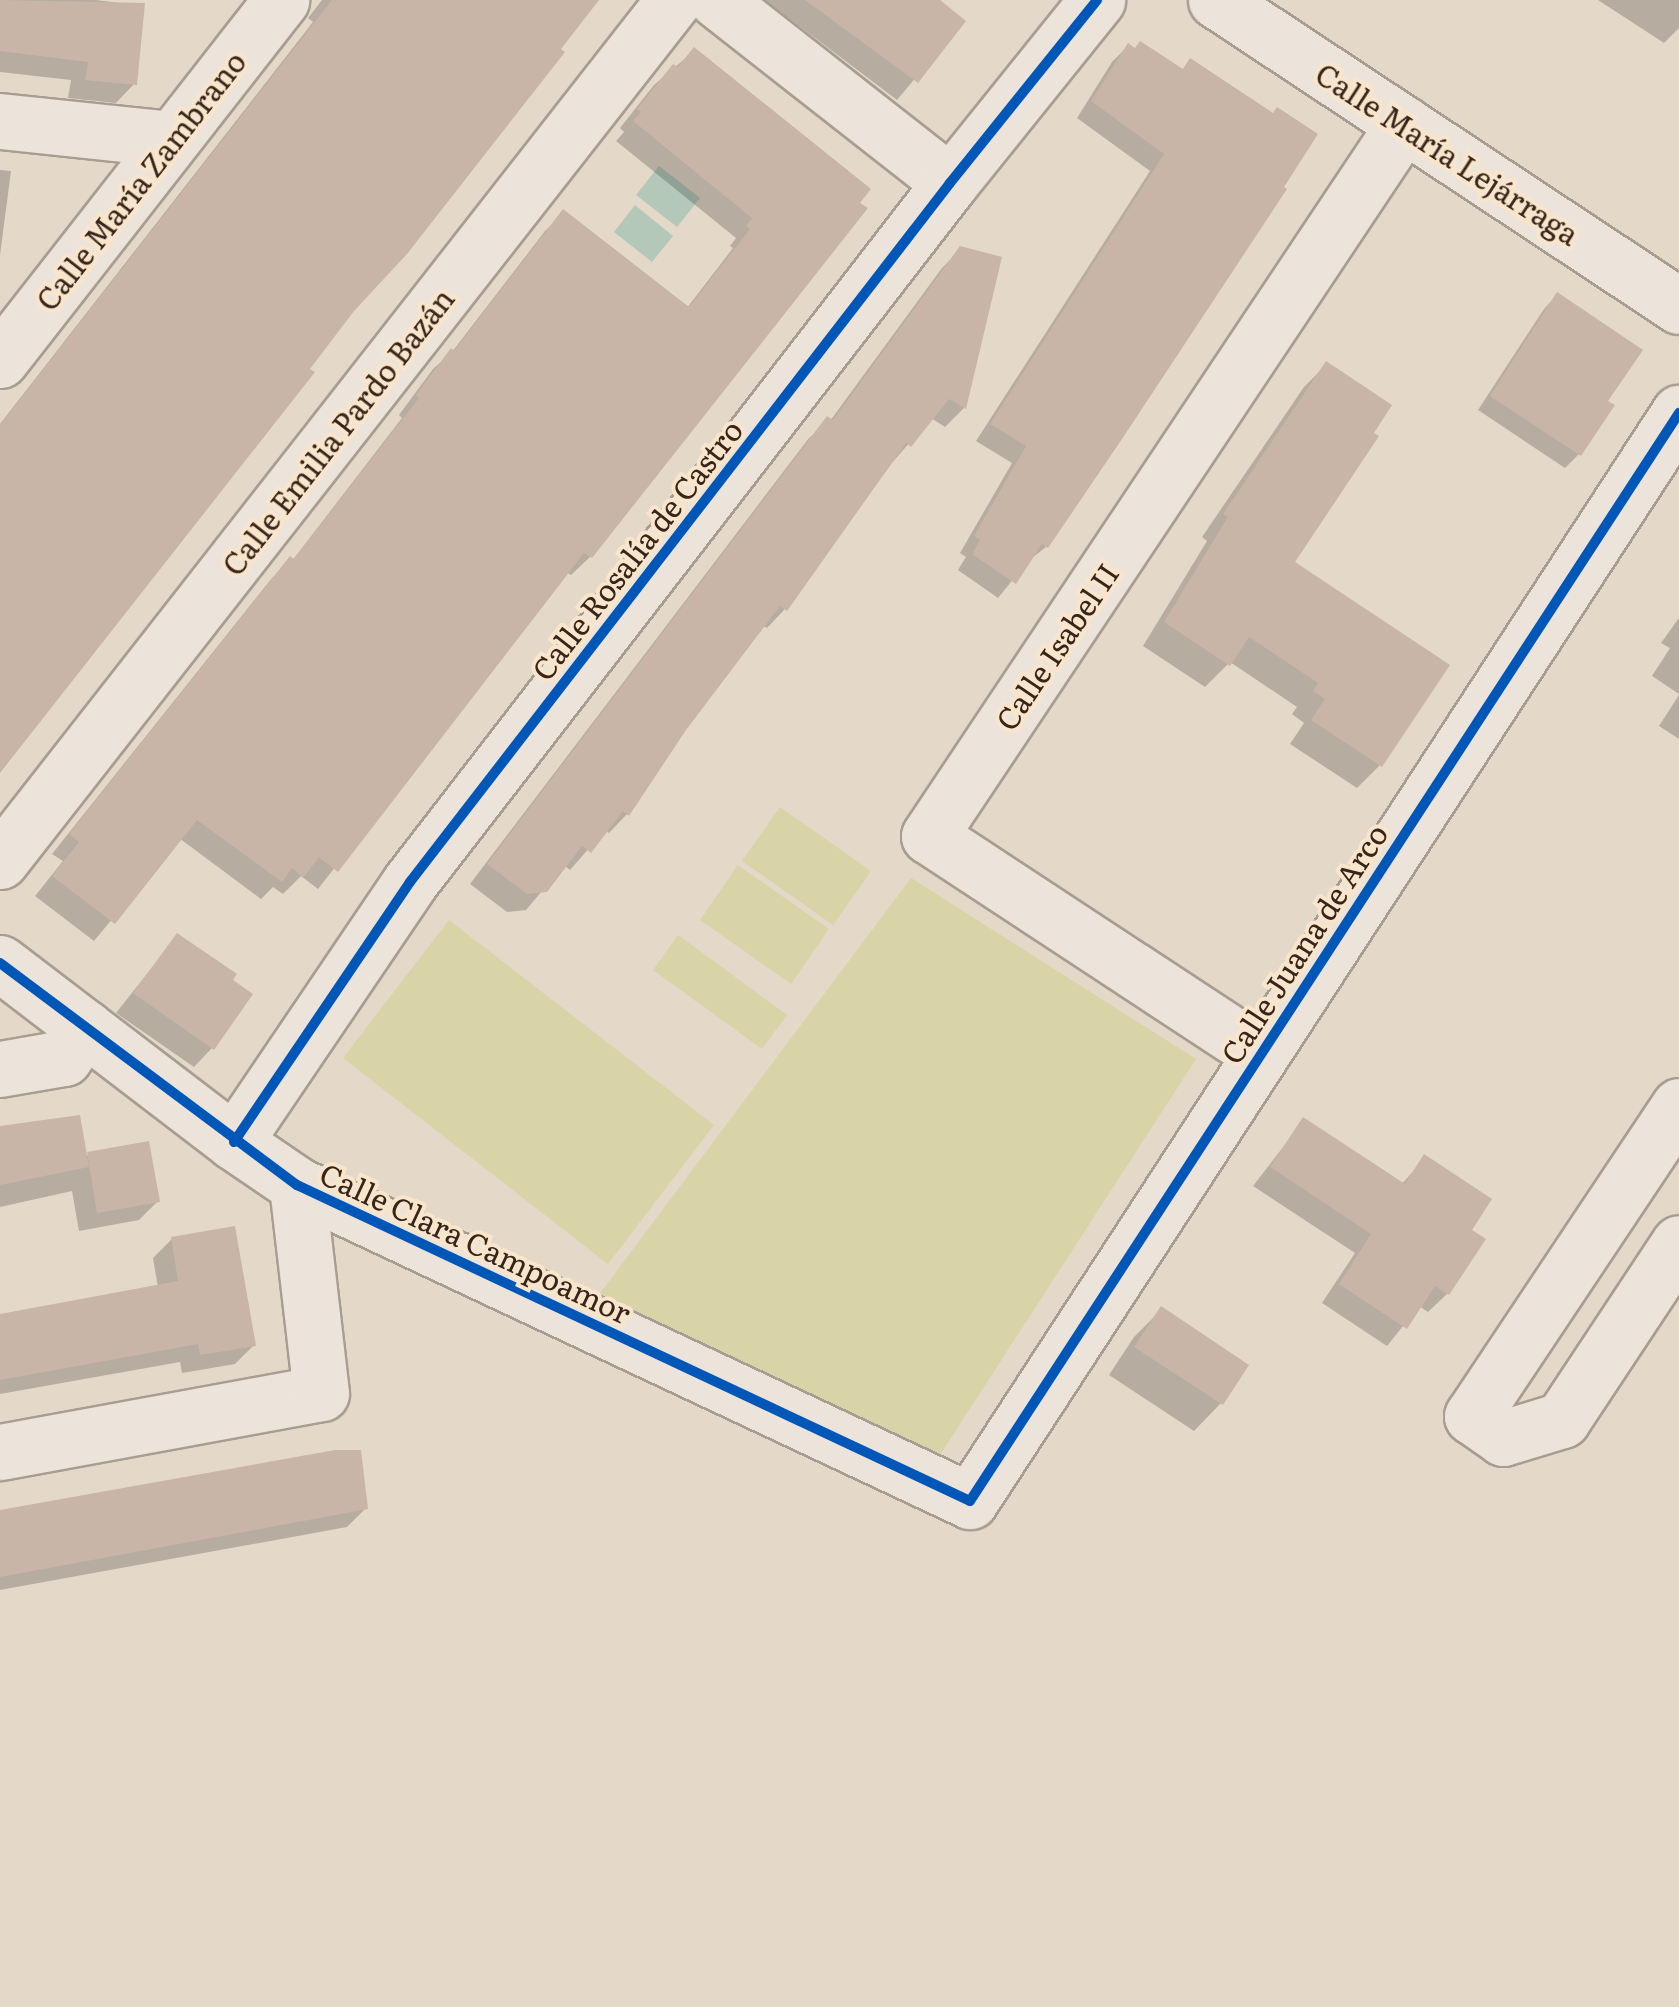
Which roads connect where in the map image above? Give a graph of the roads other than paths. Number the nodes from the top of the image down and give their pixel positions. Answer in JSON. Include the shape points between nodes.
{"nodes":[{"id":1,"x":281,"y":0,"type":"edge"},
{"id":2,"x":674,"y":0,"type":"edge"},
{"id":3,"x":717,"y":0,"type":"edge"},
{"id":4,"x":1097,"y":0,"type":"edge"},
{"id":5,"x":1216,"y":0,"type":"edge"},
{"id":6,"x":0,"y":121,"type":"edge"},
{"id":7,"x":1404,"y":124,"type":"junction"},
{"id":8,"x":172,"y":139,"type":"junction"},
{"id":9,"x":950,"y":183,"type":"junction"},
{"id":10,"x":1679,"y":306,"type":"edge"},
{"id":11,"x":0,"y":360,"type":"edge"},
{"id":12,"x":1679,"y":413,"type":"edge"},
{"id":13,"x":0,"y":862,"type":"edge"},
{"id":14,"x":0,"y":963,"type":"edge"},
{"id":15,"x":85,"y":1028,"type":"junction"},
{"id":16,"x":1261,"y":1054,"type":"junction"},
{"id":17,"x":0,"y":1068,"type":"edge"},
{"id":18,"x":1679,"y":1106,"type":"edge"},
{"id":19,"x":234,"y":1142,"type":"junction"},
{"id":20,"x":297,"y":1185,"type":"junction"},
{"id":21,"x":1679,"y":1242,"type":"edge"},
{"id":22,"x":0,"y":1452,"type":"edge"},
{"id":23,"x":970,"y":1501,"type":"joint"}],
"edges":[{"from":1,"to":8,"type":"street","name":"Calle María Zambrano"},
{"from":2,"to":13,"type":"street","name":"Calle Emilia Pardo Bazán"},
{"from":3,"to":9,"type":"street"},
{"from":4,"to":9,"type":"street","name":"Calle Rosalía de Castro"},
{"from":5,"to":7,"type":"street","name":"Calle María Lejárraga"},
{"from":6,"to":8,"type":"street"},
{"from":7,"to":10,"type":"street","name":"Calle María Lejárraga"},
{"from":7,"to":16,"type":"street","name":"Calle Isabel II","via":[[929,836]]},
{"from":8,"to":11,"type":"street","name":"Calle María Zambrano"},
{"from":9,"to":19,"type":"street","name":"Calle Rosalía de Castro","via":[[410,882]]},
{"from":12,"to":16,"type":"street","name":"Calle Juana de Arco"},
{"from":14,"to":15,"type":"street","name":"Calle Clara Campoamor"},
{"from":15,"to":17,"type":"street","via":[[64,1058]]},
{"from":15,"to":19,"type":"street","name":"Calle Clara Campoamor"},
{"from":16,"to":23,"type":"street","name":"Calle Juana de Arco"},
{"from":18,"to":21,"type":"street","via":[[1472,1416],[1504,1438],[1562,1420]]},
{"from":19,"to":20,"type":"street","name":"Calle Clara Campoamor"},
{"from":20,"to":22,"type":"street","via":[[321,1394]]},
{"from":20,"to":23,"type":"street","name":"Calle Clara Campoamor"}]}
